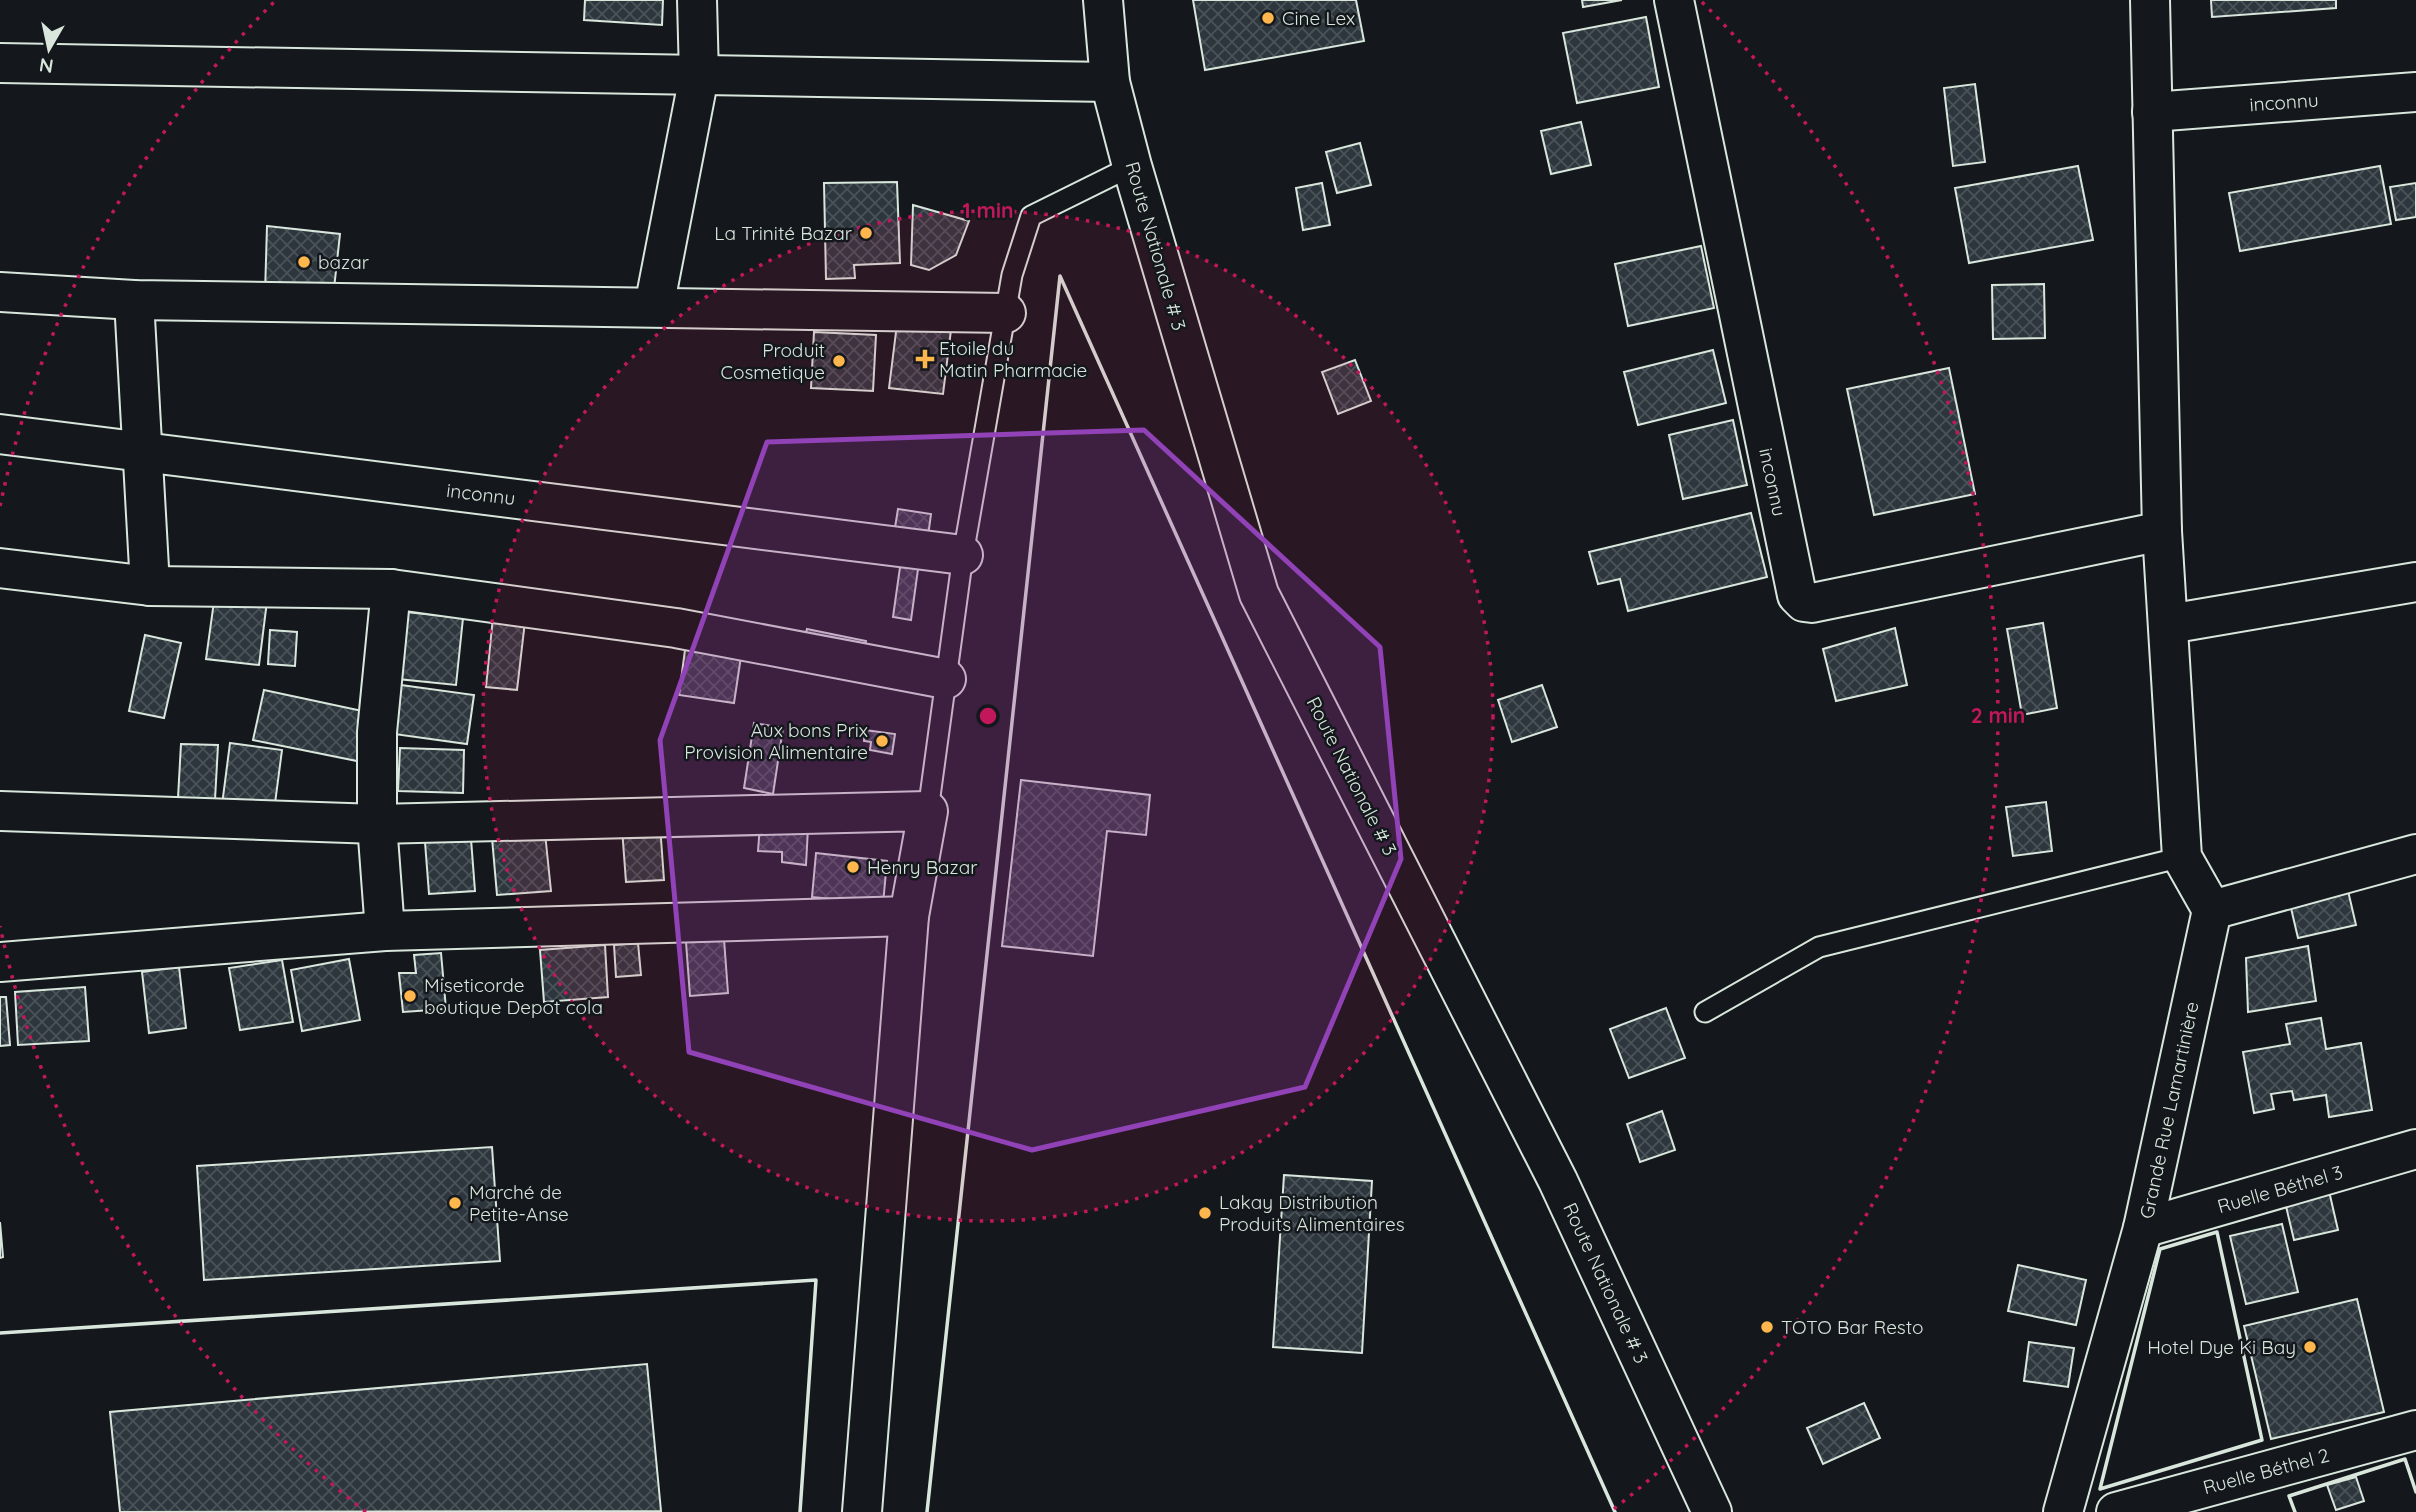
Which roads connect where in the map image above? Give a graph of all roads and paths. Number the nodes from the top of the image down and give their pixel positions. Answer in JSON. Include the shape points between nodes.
{"nodes":[{"id":1,"x":697,"y":0,"type":"edge"},
{"id":2,"x":1103,"y":0,"type":"edge"},
{"id":3,"x":1674,"y":0,"type":"edge"},
{"id":4,"x":2150,"y":0,"type":"edge"},
{"id":5,"x":0,"y":63,"type":"edge"},
{"id":6,"x":699,"y":76,"type":"junction"},
{"id":7,"x":1110,"y":82,"type":"junction"},
{"id":8,"x":2416,"y":92,"type":"edge"},
{"id":9,"x":2152,"y":112,"type":"junction"},
{"id":10,"x":1132,"y":166,"type":"junction"},
{"id":11,"x":0,"y":292,"type":"edge"},
{"id":12,"x":134,"y":300,"type":"junction"},
{"id":13,"x":654,"y":307,"type":"junction"},
{"id":14,"x":1006,"y":313,"type":"junction"},
{"id":15,"x":0,"y":434,"type":"edge"},
{"id":16,"x":140,"y":452,"type":"junction"},
{"id":17,"x":2162,"y":531,"type":"junction"},
{"id":18,"x":962,"y":555,"type":"junction"},
{"id":19,"x":0,"y":568,"type":"edge"},
{"id":20,"x":2416,"y":582,"type":"edge"},
{"id":21,"x":150,"y":586,"type":"junction"},
{"id":22,"x":391,"y":589,"type":"junction"},
{"id":23,"x":2168,"y":624,"type":"junction"},
{"id":24,"x":946,"y":679,"type":"junction"},
{"id":25,"x":0,"y":811,"type":"edge"},
{"id":26,"x":928,"y":811,"type":"junction"},
{"id":27,"x":377,"y":824,"type":"junction"},
{"id":28,"x":2416,"y":854,"type":"edge"},
{"id":29,"x":2182,"y":857,"type":"junction"},
{"id":30,"x":2212,"y":910,"type":"junction"},
{"id":31,"x":909,"y":916,"type":"junction"},
{"id":32,"x":385,"y":931,"type":"junction"},
{"id":33,"x":0,"y":962,"type":"edge"},
{"id":34,"x":1705,"y":1012,"type":"dead end"},
{"id":35,"x":2416,"y":1149,"type":"edge"},
{"id":36,"x":2143,"y":1228,"type":"junction"},
{"id":37,"x":2416,"y":1430,"type":"edge"},
{"id":38,"x":862,"y":1512,"type":"edge"},
{"id":39,"x":1713,"y":1512,"type":"edge"},
{"id":40,"x":2063,"y":1512,"type":"edge"},
{"id":41,"x":2116,"y":1512,"type":"edge"}],
"edges":[{"from":1,"to":6,"type":"street"},
{"from":2,"to":7,"type":"street","name":"Route Nationale # 3"},
{"from":3,"to":17,"type":"street","name":"inconnu","via":[[1797,595],[1804,603]]},
{"from":4,"to":9,"type":"street"},
{"from":5,"to":6,"type":"street"},
{"from":6,"to":7,"type":"street"},
{"from":6,"to":13,"type":"street"},
{"from":7,"to":10,"type":"street","name":"Route Nationale # 3"},
{"from":8,"to":9,"type":"street","name":"inconnu"},
{"from":9,"to":17,"type":"street"},
{"from":10,"to":14,"type":"lane","via":[[1031,216],[1012,275]]},
{"from":10,"to":39,"type":"street","name":"Route Nationale # 3","via":[[1259,594],[1558,1181]]},
{"from":11,"to":12,"type":"street"},
{"from":12,"to":13,"type":"street"},
{"from":12,"to":16,"type":"street"},
{"from":13,"to":14,"type":"street"},
{"from":14,"to":18,"type":"lane"},
{"from":15,"to":16,"type":"street","name":"inconnu"},
{"from":16,"to":18,"type":"street","name":"inconnu"},
{"from":16,"to":21,"type":"street"},
{"from":17,"to":23,"type":"street"},
{"from":18,"to":24,"type":"lane"},
{"from":19,"to":21,"type":"street"},
{"from":20,"to":23,"type":"street"},
{"from":21,"to":22,"type":"street"},
{"from":22,"to":24,"type":"street","via":[[676,628]]},
{"from":22,"to":27,"type":"street","via":[[377,732]]},
{"from":23,"to":29,"type":"street"},
{"from":24,"to":26,"type":"lane"},
{"from":25,"to":27,"type":"street"},
{"from":26,"to":27,"type":"street"},
{"from":26,"to":31,"type":"street"},
{"from":27,"to":32,"type":"street"},
{"from":28,"to":30,"type":"street"},
{"from":29,"to":30,"type":"street"},
{"from":29,"to":34,"type":"lane","via":[[1819,947]]},
{"from":30,"to":36,"type":"street","name":"Grande Rue Lamartinière"},
{"from":31,"to":32,"type":"street"},
{"from":31,"to":38,"type":"street"},
{"from":32,"to":33,"type":"street"},
{"from":35,"to":36,"type":"street","name":"Ruelle Béthel 3"},
{"from":36,"to":40,"type":"street","name":"Grande Rue Lamartinière"},
{"from":37,"to":41,"type":"street","name":"Ruelle Béthel 2"}]}
